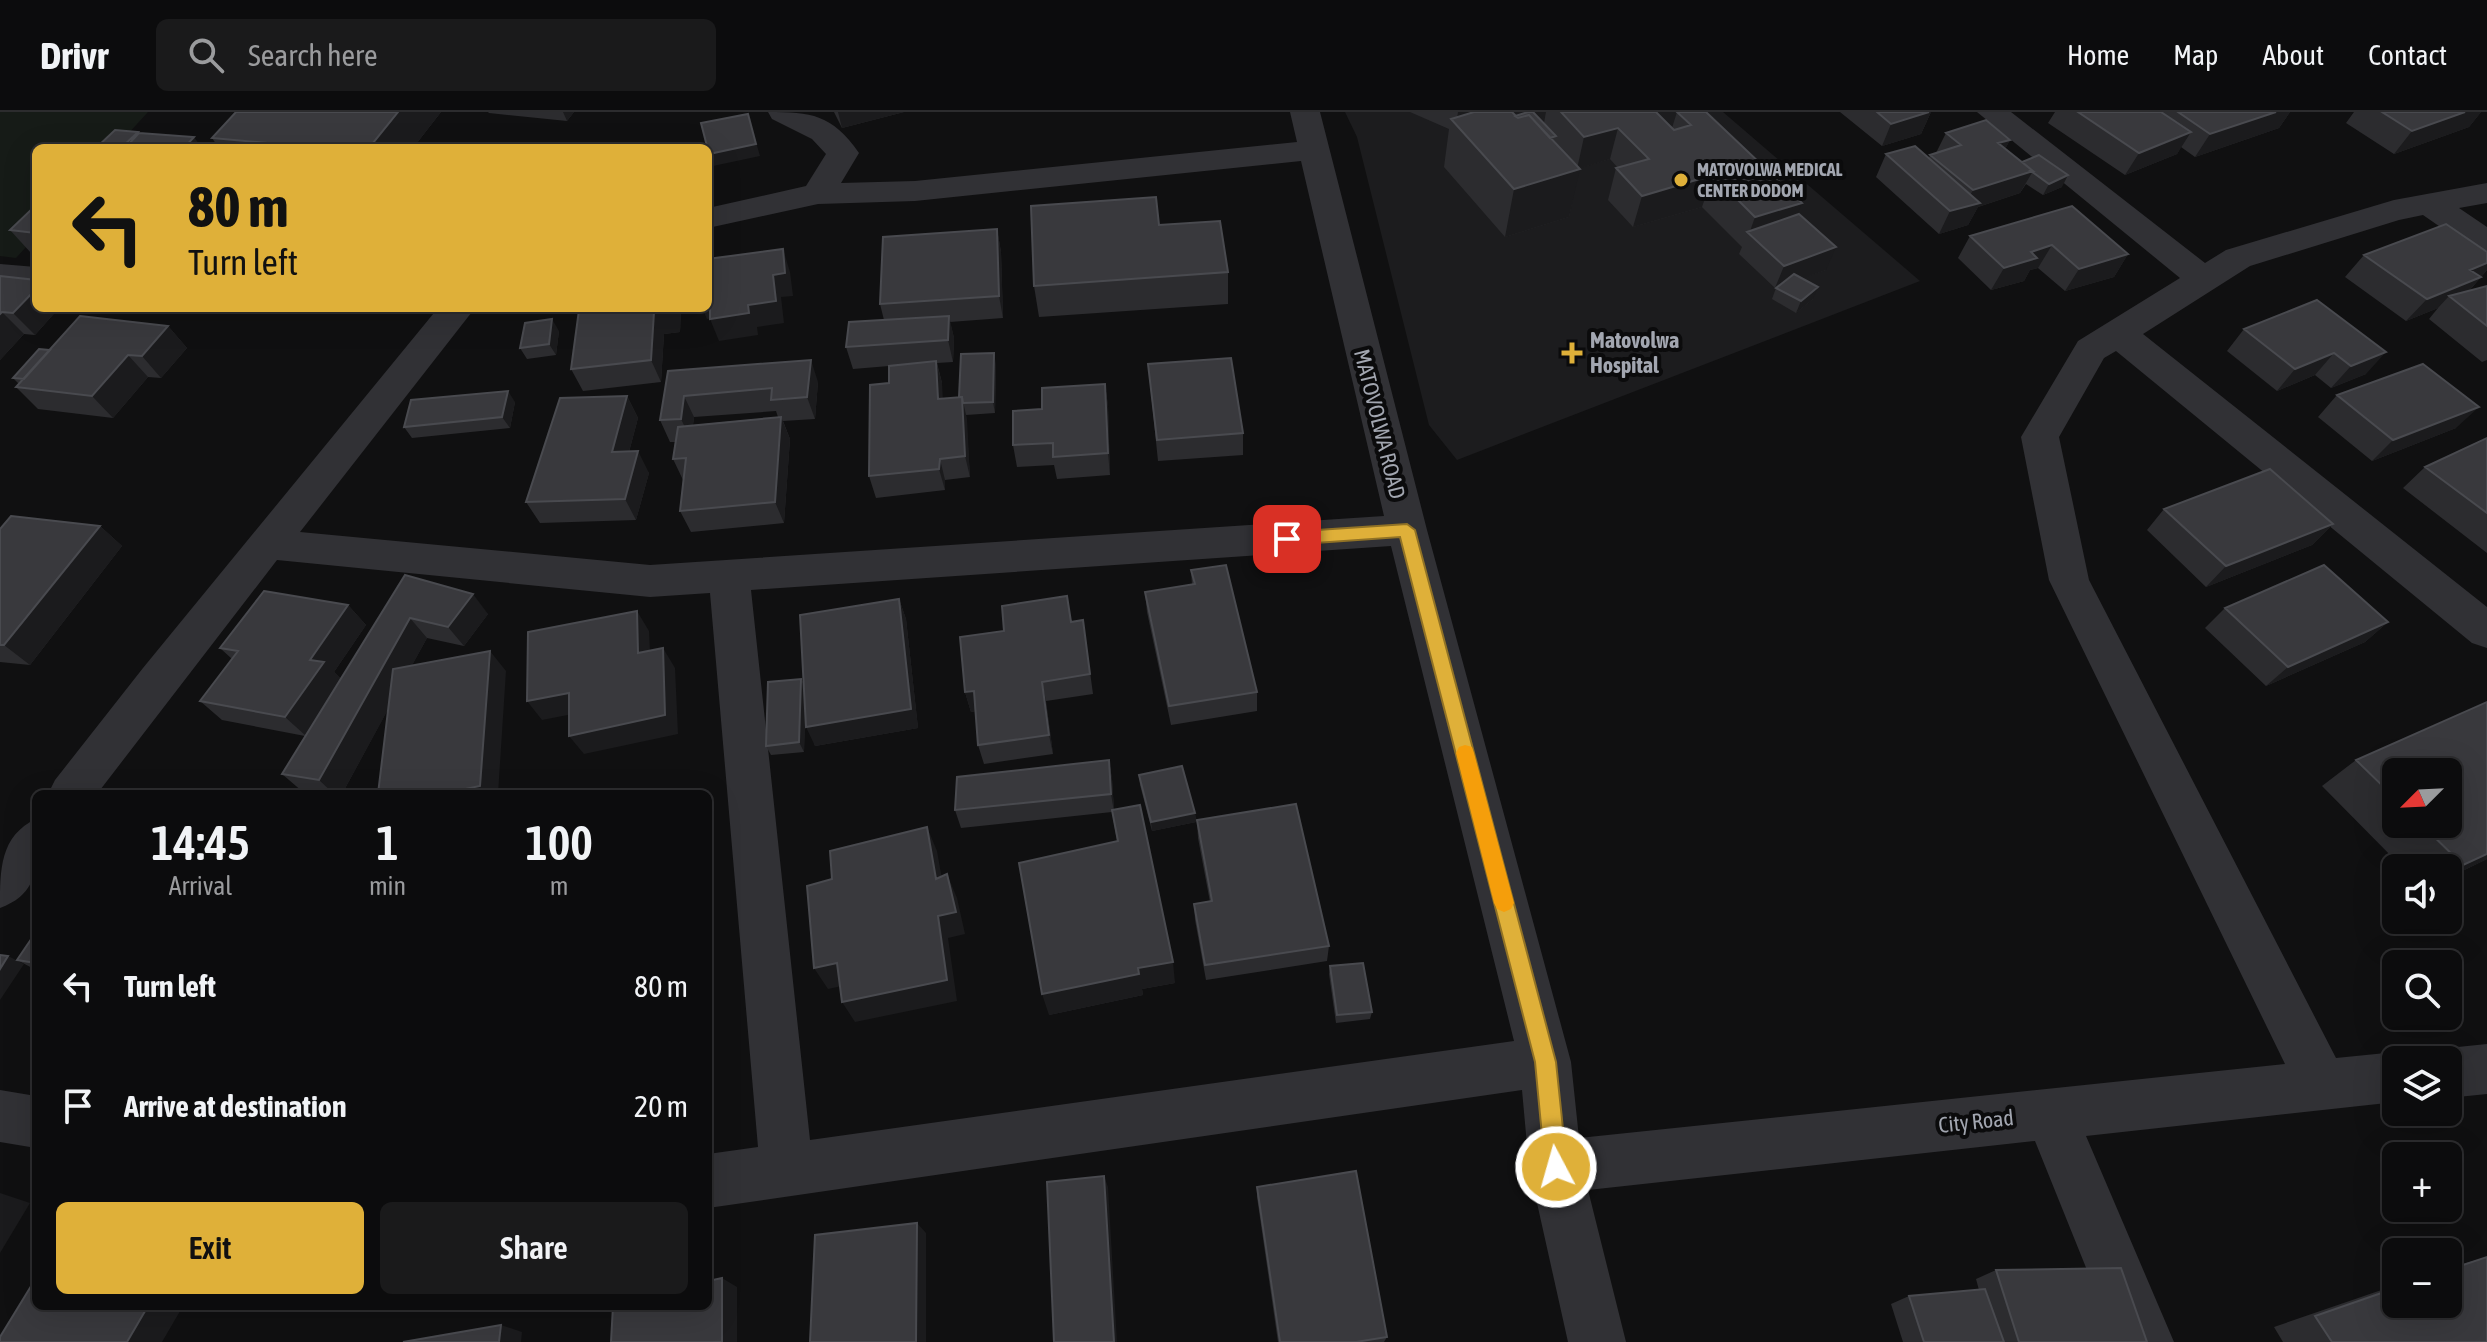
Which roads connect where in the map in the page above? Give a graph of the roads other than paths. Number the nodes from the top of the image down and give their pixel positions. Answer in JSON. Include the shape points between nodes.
{"nodes":[{"id":1,"x":783,"y":112,"type":"edge"},
{"id":2,"x":1992,"y":112,"type":"edge"},
{"id":3,"x":1310,"y":131,"type":"edge"},
{"id":4,"x":2487,"y":193,"type":"edge"},
{"id":5,"x":818,"y":194,"type":"junction"},
{"id":6,"x":2431,"y":205,"type":"junction"},
{"id":7,"x":712,"y":217,"type":"edge"},
{"id":8,"x":2487,"y":243,"type":"edge"},
{"id":9,"x":0,"y":275,"type":"edge"},
{"id":10,"x":32,"y":278,"type":"edge"},
{"id":11,"x":2203,"y":279,"type":"junction"},
{"id":12,"x":454,"y":312,"type":"edge"},
{"id":13,"x":2118,"y":333,"type":"junction"},
{"id":14,"x":1407,"y":530,"type":"junction"},
{"id":15,"x":268,"y":544,"type":"junction"},
{"id":16,"x":729,"y":575,"type":"junction"},
{"id":17,"x":2487,"y":631,"type":"edge"},
{"id":18,"x":74,"y":790,"type":"edge"},
{"id":19,"x":32,"y":845,"type":"edge"},
{"id":20,"x":0,"y":887,"type":"edge"},
{"id":21,"x":1545,"y":1062,"type":"junction"},
{"id":22,"x":2487,"y":1069,"type":"edge"},
{"id":23,"x":2462,"y":1072,"type":"edge"},
{"id":24,"x":2382,"y":1078,"type":"edge"},
{"id":25,"x":2321,"y":1083,"type":"junction"},
{"id":26,"x":2050,"y":1113,"type":"junction"},
{"id":27,"x":0,"y":1116,"type":"edge"},
{"id":28,"x":32,"y":1121,"type":"edge"},
{"id":29,"x":1556,"y":1167,"type":"junction"},
{"id":30,"x":787,"y":1170,"type":"junction"},
{"id":31,"x":712,"y":1180,"type":"edge"},
{"id":32,"x":1597,"y":1342,"type":"edge"},
{"id":33,"x":2145,"y":1342,"type":"edge"}],
"edges":[{"from":1,"to":5,"type":"street","via":[[823,132],[843,153]]},
{"from":2,"to":11,"type":"street"},
{"from":3,"to":5,"type":"street","via":[[915,191]]},
{"from":3,"to":14,"type":"street","name":"MATOVOLWA ROAD"},
{"from":4,"to":6,"type":"street"},
{"from":5,"to":7,"type":"street"},
{"from":6,"to":8,"type":"street"},
{"from":6,"to":11,"type":"street","via":[[2394,210],[2238,258]]},
{"from":9,"to":10,"type":"street"},
{"from":11,"to":13,"type":"street"},
{"from":12,"to":15,"type":"street"},
{"from":13,"to":17,"type":"street"},
{"from":13,"to":25,"type":"street","via":[[2091,350],[2040,437],[2069,580]]},
{"from":14,"to":16,"type":"street"},
{"from":14,"to":21,"type":"street","name":"MATOVOLWA ROAD"},
{"from":15,"to":16,"type":"street","via":[[650,581]]},
{"from":15,"to":18,"type":"street"},
{"from":16,"to":30,"type":"street"},
{"from":19,"to":20,"type":"street"},
{"from":21,"to":29,"type":"street","name":"MATOVOLWA ROAD"},
{"from":21,"to":30,"type":"street"},
{"from":22,"to":23,"type":"street"},
{"from":24,"to":25,"type":"street","name":"City Road"},
{"from":25,"to":26,"type":"street","name":"City Road"},
{"from":26,"to":29,"type":"street","name":"City Road"},
{"from":26,"to":33,"type":"street"},
{"from":27,"to":28,"type":"street"},
{"from":29,"to":32,"type":"street","name":"MATOVOLWA ROAD"},
{"from":30,"to":31,"type":"street"}]}
